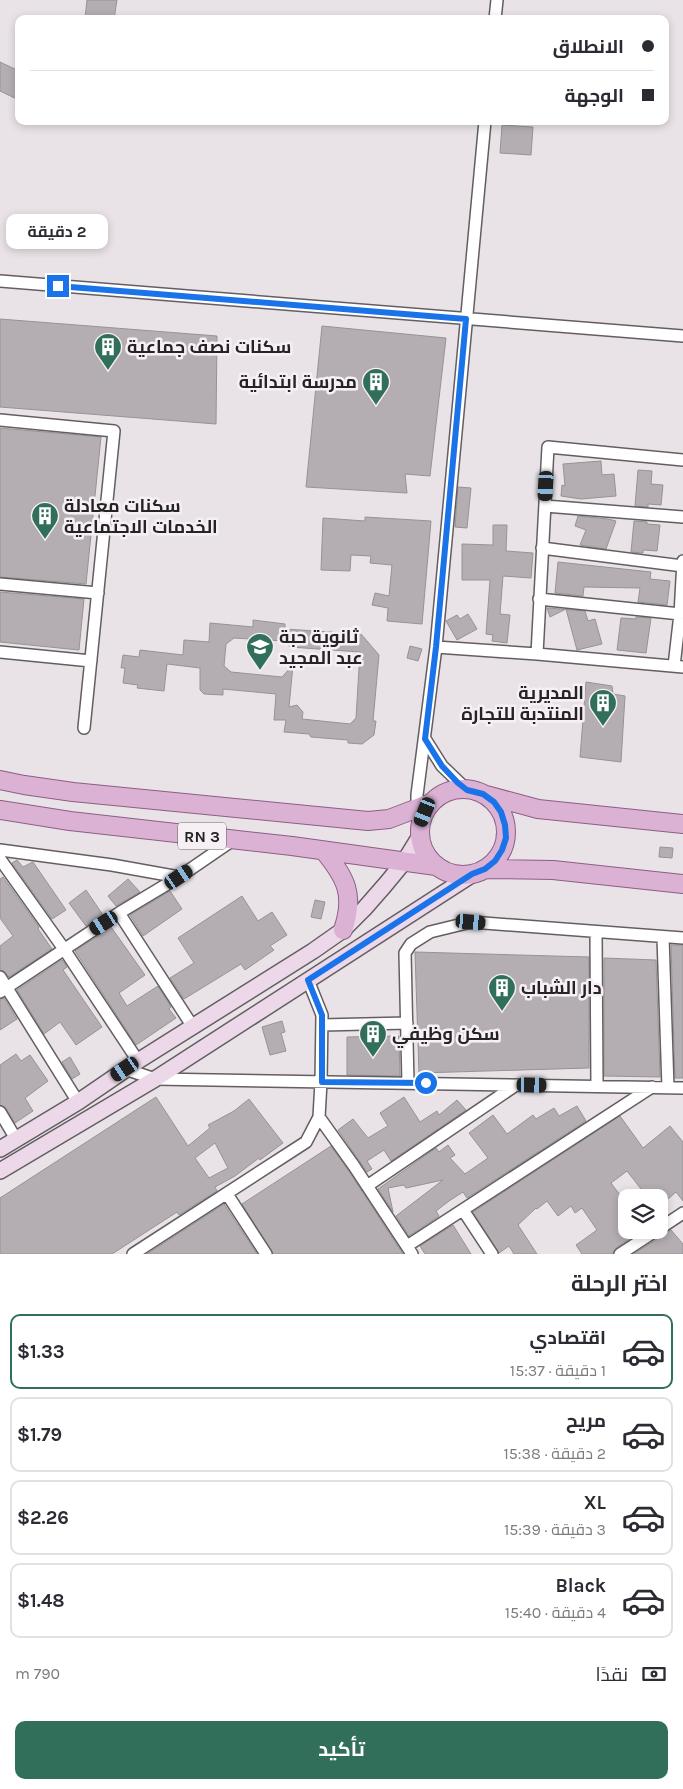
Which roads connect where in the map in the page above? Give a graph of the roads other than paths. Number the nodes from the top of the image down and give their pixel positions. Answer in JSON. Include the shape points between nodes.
{"nodes":[{"id":1,"x":497,"y":0,"type":"edge"},
{"id":2,"x":495,"y":15,"type":"edge"},
{"id":3,"x":485,"y":125,"type":"edge"},
{"id":4,"x":0,"y":281,"type":"edge"},
{"id":5,"x":466,"y":319,"type":"junction"},
{"id":6,"x":683,"y":336,"type":"edge"},
{"id":7,"x":0,"y":420,"type":"edge"},
{"id":8,"x":683,"y":460,"type":"edge"},
{"id":9,"x":545,"y":506,"type":"junction"},
{"id":10,"x":683,"y":517,"type":"edge"},
{"id":11,"x":542,"y":548,"type":"junction"},
{"id":12,"x":683,"y":561,"type":"edge"},
{"id":13,"x":683,"y":566,"type":"edge"},
{"id":14,"x":0,"y":584,"type":"edge"},
{"id":15,"x":98,"y":593,"type":"junction"},
{"id":16,"x":540,"y":599,"type":"junction"},
{"id":17,"x":680,"y":614,"type":"junction"},
{"id":18,"x":436,"y":647,"type":"junction"},
{"id":19,"x":0,"y":652,"type":"edge"},
{"id":20,"x":537,"y":654,"type":"junction"},
{"id":21,"x":91,"y":661,"type":"junction"},
{"id":22,"x":679,"y":667,"type":"edge"},
{"id":23,"x":84,"y":728,"type":"dead end"},
{"id":24,"x":425,"y":739,"type":"junction"},
{"id":25,"x":0,"y":780,"type":"edge"},
{"id":26,"x":475,"y":792,"type":"junction"},
{"id":27,"x":424,"y":806,"type":"junction"},
{"id":28,"x":0,"y":810,"type":"edge"},
{"id":29,"x":683,"y":824,"type":"edge"},
{"id":30,"x":420,"y":834,"type":"junction"},
{"id":31,"x":233,"y":840,"type":"junction"},
{"id":32,"x":0,"y":850,"type":"edge"},
{"id":33,"x":324,"y":851,"type":"junction"},
{"id":34,"x":0,"y":859,"type":"edge"},
{"id":35,"x":404,"y":862,"type":"junction"},
{"id":36,"x":436,"y":866,"type":"junction"},
{"id":37,"x":479,"y":872,"type":"junction"},
{"id":38,"x":179,"y":877,"type":"junction"},
{"id":39,"x":683,"y":884,"type":"edge"},
{"id":40,"x":119,"y":913,"type":"junction"},
{"id":41,"x":343,"y":930,"type":"junction"},
{"id":42,"x":596,"y":932,"type":"junction"},
{"id":43,"x":663,"y":936,"type":"junction"},
{"id":44,"x":683,"y":938,"type":"edge"},
{"id":45,"x":64,"y":950,"type":"junction"},
{"id":46,"x":0,"y":977,"type":"edge"},
{"id":47,"x":308,"y":980,"type":"junction"},
{"id":48,"x":3,"y":990,"type":"edge"},
{"id":49,"x":407,"y":1023,"type":"junction"},
{"id":50,"x":322,"y":1025,"type":"junction"},
{"id":51,"x":193,"y":1026,"type":"junction"},
{"id":52,"x":132,"y":1065,"type":"junction"},
{"id":53,"x":155,"y":1079,"type":"junction"},
{"id":54,"x":322,"y":1082,"type":"junction"},
{"id":55,"x":408,"y":1083,"type":"junction"},
{"id":56,"x":516,"y":1085,"type":"junction"},
{"id":57,"x":597,"y":1086,"type":"junction"},
{"id":58,"x":652,"y":1087,"type":"junction"},
{"id":59,"x":668,"y":1088,"type":"junction"},
{"id":60,"x":683,"y":1088,"type":"edge"},
{"id":61,"x":78,"y":1102,"type":"junction"},
{"id":62,"x":0,"y":1112,"type":"edge"},
{"id":63,"x":319,"y":1117,"type":"junction"},
{"id":64,"x":16,"y":1139,"type":"junction"},
{"id":65,"x":0,"y":1149,"type":"edge"},
{"id":66,"x":0,"y":1171,"type":"edge"},
{"id":67,"x":367,"y":1186,"type":"junction"},
{"id":68,"x":227,"y":1194,"type":"junction"},
{"id":69,"x":463,"y":1210,"type":"junction"},
{"id":70,"x":683,"y":1213,"type":"edge"},
{"id":71,"x":668,"y":1223,"type":"edge"},
{"id":72,"x":643,"y":1239,"type":"edge"},
{"id":73,"x":409,"y":1250,"type":"edge"},
{"id":74,"x":132,"y":1254,"type":"edge"},
{"id":75,"x":266,"y":1254,"type":"edge"},
{"id":76,"x":492,"y":1254,"type":"edge"},
{"id":77,"x":620,"y":1254,"type":"edge"}],
"edges":[{"from":1,"to":2,"type":"street"},
{"from":3,"to":5,"type":"street"},
{"from":4,"to":5,"type":"street"},
{"from":5,"to":6,"type":"street"},
{"from":5,"to":18,"type":"street"},
{"from":7,"to":15,"type":"street","via":[[114,431]]},
{"from":8,"to":9,"type":"street","via":[[548,447]]},
{"from":9,"to":10,"type":"street"},
{"from":9,"to":11,"type":"street"},
{"from":11,"to":13,"type":"street"},
{"from":11,"to":16,"type":"street"},
{"from":12,"to":13,"type":"street"},
{"from":13,"to":17,"type":"street"},
{"from":14,"to":15,"type":"street"},
{"from":15,"to":21,"type":"street"},
{"from":16,"to":17,"type":"street"},
{"from":16,"to":20,"type":"street"},
{"from":17,"to":22,"type":"street"},
{"from":18,"to":20,"type":"street"},
{"from":18,"to":24,"type":"street"},
{"from":19,"to":21,"type":"street"},
{"from":20,"to":22,"type":"street"},
{"from":21,"to":23,"type":"street"},
{"from":24,"to":26,"type":"street","via":[[442,766]]},
{"from":24,"to":27,"type":"street"},
{"from":25,"to":27,"type":"main road","number":"RN 3","via":[[73,792],[368,821],[389,819]]},
{"from":26,"to":27,"type":"main road","via":[[454,790]]},
{"from":26,"to":29,"type":"main road","via":[[538,809]]},
{"from":26,"to":37,"type":"main road","via":[[494,802],[501,812],[506,838],[495,861]]},
{"from":27,"to":30,"type":"main road"},
{"from":28,"to":31,"type":"main road","number":"RN 3"},
{"from":30,"to":35,"type":"main road"},
{"from":30,"to":36,"type":"main road","via":[[425,852]]},
{"from":31,"to":33,"type":"main road","number":"RN 3"},
{"from":31,"to":38,"type":"street"},
{"from":32,"to":38,"type":"street"},
{"from":33,"to":35,"type":"main road","number":"RN 3"},
{"from":33,"to":41,"type":"main road","via":[[347,885],[348,915]]},
{"from":34,"to":45,"type":"street"},
{"from":35,"to":36,"type":"main road","number":"RN 3"},
{"from":35,"to":41,"type":"main road"},
{"from":36,"to":37,"type":"main road","via":[[460,875]]},
{"from":37,"to":39,"type":"main road","via":[[553,870]]},
{"from":37,"to":47,"type":"main road"},
{"from":38,"to":40,"type":"street"},
{"from":40,"to":45,"type":"street"},
{"from":40,"to":51,"type":"street"},
{"from":41,"to":51,"type":"main road"},
{"from":42,"to":43,"type":"street"},
{"from":42,"to":49,"type":"street","via":[[471,922],[430,932],[411,944],[405,953]]},
{"from":42,"to":57,"type":"street"},
{"from":43,"to":44,"type":"street"},
{"from":43,"to":59,"type":"street"},
{"from":45,"to":48,"type":"street"},
{"from":45,"to":52,"type":"street"},
{"from":46,"to":48,"type":"street"},
{"from":47,"to":50,"type":"street","via":[[322,1015]]},
{"from":47,"to":53,"type":"main road"},
{"from":48,"to":61,"type":"street"},
{"from":49,"to":50,"type":"street"},
{"from":49,"to":55,"type":"street"},
{"from":50,"to":54,"type":"street"},
{"from":51,"to":52,"type":"main road"},
{"from":52,"to":53,"type":"street"},
{"from":52,"to":61,"type":"main road"},
{"from":53,"to":54,"type":"street"},
{"from":53,"to":66,"type":"main road"},
{"from":54,"to":55,"type":"street"},
{"from":54,"to":63,"type":"street"},
{"from":55,"to":56,"type":"street"},
{"from":56,"to":57,"type":"street"},
{"from":56,"to":67,"type":"street"},
{"from":57,"to":58,"type":"street"},
{"from":58,"to":59,"type":"street"},
{"from":58,"to":69,"type":"street"},
{"from":59,"to":60,"type":"street"},
{"from":61,"to":64,"type":"main road"},
{"from":62,"to":64,"type":"street"},
{"from":63,"to":67,"type":"street"},
{"from":63,"to":68,"type":"street","via":[[306,1142]]},
{"from":64,"to":65,"type":"main road"},
{"from":67,"to":73,"type":"street"},
{"from":68,"to":74,"type":"street"},
{"from":68,"to":75,"type":"street"},
{"from":69,"to":73,"type":"street"},
{"from":69,"to":76,"type":"street"},
{"from":70,"to":71,"type":"street"},
{"from":72,"to":77,"type":"street"}]}
